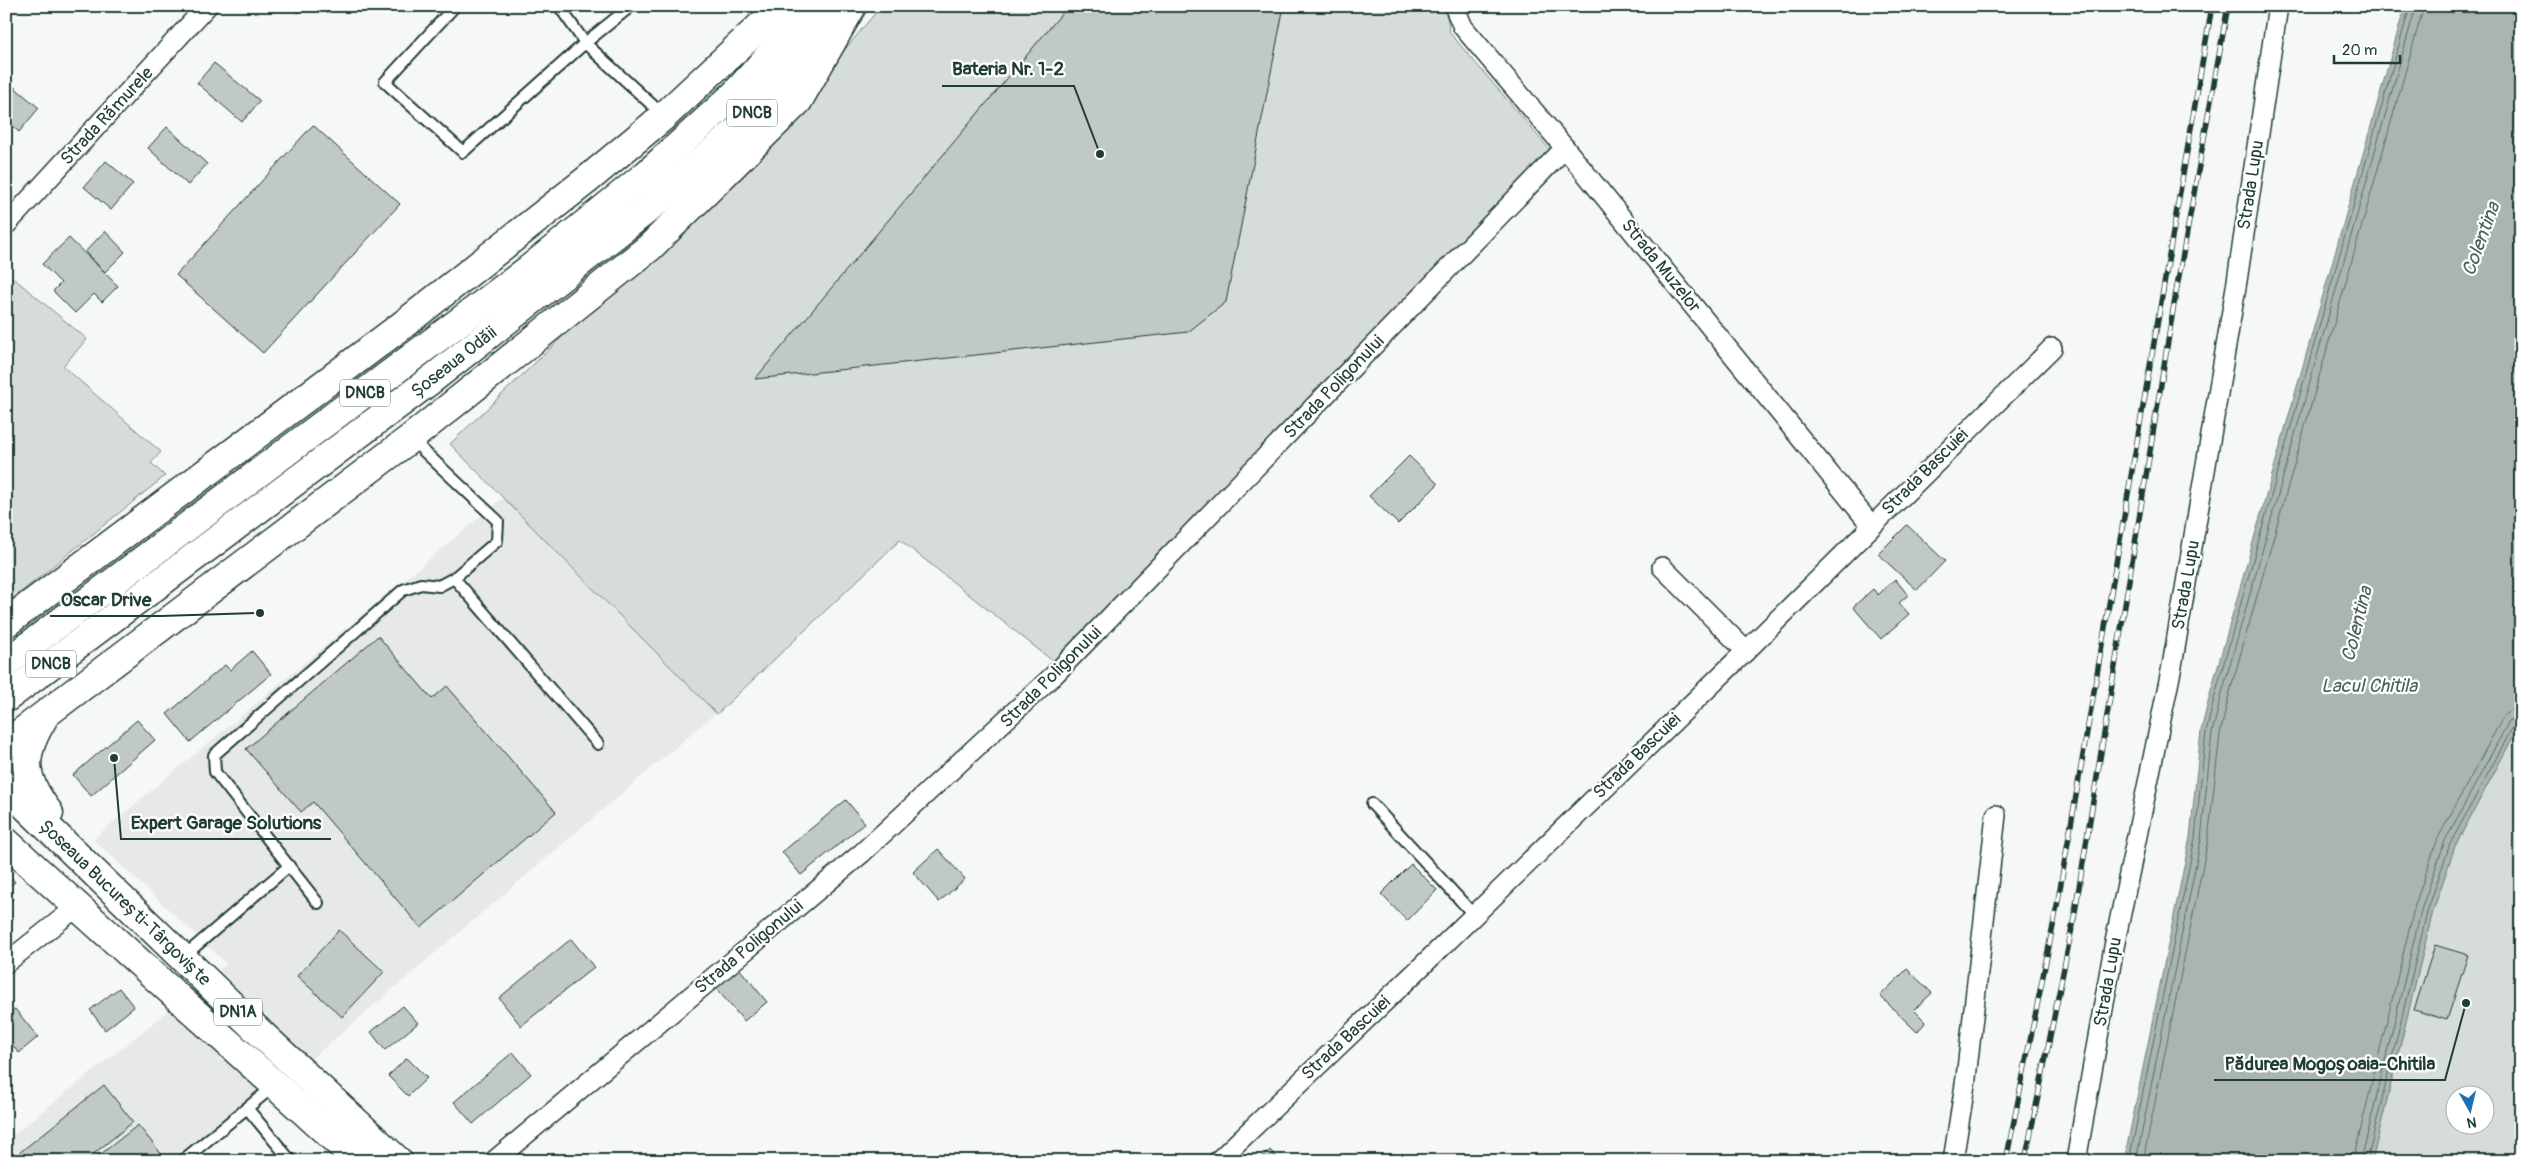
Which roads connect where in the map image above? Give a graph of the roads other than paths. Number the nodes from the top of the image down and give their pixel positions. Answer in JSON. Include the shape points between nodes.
{"nodes":[{"id":1,"x":208,"y":6,"type":"edge"},
{"id":2,"x":455,"y":6,"type":"edge"},
{"id":3,"x":559,"y":6,"type":"edge"},
{"id":4,"x":631,"y":6,"type":"edge"},
{"id":5,"x":782,"y":6,"type":"edge"},
{"id":6,"x":814,"y":6,"type":"edge"},
{"id":7,"x":844,"y":6,"type":"edge"},
{"id":8,"x":852,"y":6,"type":"edge"},
{"id":9,"x":1454,"y":6,"type":"edge"},
{"id":10,"x":2278,"y":6,"type":"edge"},
{"id":11,"x":585,"y":43,"type":"junction"},
{"id":12,"x":664,"y":116,"type":"junction"},
{"id":13,"x":1565,"y":148,"type":"junction"},
{"id":14,"x":6,"y":226,"type":"edge"},
{"id":15,"x":2052,"y":348,"type":"dead end"},
{"id":16,"x":411,"y":438,"type":"junction"},
{"id":17,"x":1872,"y":525,"type":"junction"},
{"id":18,"x":1662,"y":567,"type":"dead end"},
{"id":19,"x":454,"y":578,"type":"junction"},
{"id":20,"x":6,"y":623,"type":"edge"},
{"id":21,"x":1746,"y":651,"type":"junction"},
{"id":22,"x":6,"y":663,"type":"edge"},
{"id":23,"x":6,"y":698,"type":"edge"},
{"id":24,"x":46,"y":713,"type":"junction"},
{"id":25,"x":6,"y":744,"type":"edge"},
{"id":26,"x":598,"y":744,"type":"dead end"},
{"id":27,"x":6,"y":787,"type":"edge"},
{"id":28,"x":1372,"y":804,"type":"dead end"},
{"id":29,"x":1996,"y":815,"type":"dead end"},
{"id":30,"x":6,"y":842,"type":"edge"},
{"id":31,"x":6,"y":853,"type":"edge"},
{"id":32,"x":81,"y":860,"type":"junction"},
{"id":33,"x":289,"y":866,"type":"junction"},
{"id":34,"x":73,"y":902,"type":"junction"},
{"id":35,"x":318,"y":903,"type":"dead end"},
{"id":36,"x":1474,"y":915,"type":"junction"},
{"id":37,"x":182,"y":958,"type":"junction"},
{"id":38,"x":6,"y":963,"type":"edge"},
{"id":39,"x":276,"y":1085,"type":"junction"},
{"id":40,"x":247,"y":1108,"type":"junction"},
{"id":41,"x":182,"y":1161,"type":"edge"},
{"id":42,"x":290,"y":1161,"type":"edge"},
{"id":43,"x":359,"y":1161,"type":"edge"},
{"id":44,"x":398,"y":1161,"type":"edge"},
{"id":45,"x":494,"y":1161,"type":"edge"},
{"id":46,"x":1218,"y":1161,"type":"edge"},
{"id":47,"x":1953,"y":1161,"type":"edge"},
{"id":48,"x":2076,"y":1161,"type":"edge"}],
"edges":[{"from":1,"to":14,"type":"street","name":"Strada Rămurele"},
{"from":2,"to":11,"type":"lane","via":[[385,82],[463,152]]},
{"from":3,"to":11,"type":"lane"},
{"from":4,"to":11,"type":"lane"},
{"from":5,"to":12,"type":"main road"},
{"from":6,"to":22,"type":"main road","name":"Șoseaua Odăii","number":"DNCB","via":[[735,94],[647,174],[520,276]]},
{"from":7,"to":23,"type":"main road","name":"Șoseaua Odăii","number":"DNCB","via":[[740,127],[649,208],[432,379]]},
{"from":8,"to":16,"type":"main road","via":[[798,101],[716,183],[650,247]]},
{"from":9,"to":13,"type":"street","name":"Strada Muzelor","via":[[1463,27]]},
{"from":10,"to":48,"type":"street","name":"Strada Lupu","via":[[2237,281],[2172,666],[2114,947]]},
{"from":11,"to":12,"type":"lane"},
{"from":12,"to":20,"type":"main road","via":[[566,198],[400,327]]},
{"from":13,"to":17,"type":"street","name":"Strada Muzelor"},
{"from":13,"to":45,"type":"street","name":"Strada Poligonului","via":[[1054,676],[862,853]]},
{"from":15,"to":17,"type":"street","name":"Strada Bascuiei"},
{"from":16,"to":19,"type":"lane","via":[[498,522],[497,541]]},
{"from":16,"to":24,"type":"main road"},
{"from":17,"to":21,"type":"street","name":"Strada Bascuiei"},
{"from":18,"to":21,"type":"street"},
{"from":19,"to":26,"type":"lane"},
{"from":19,"to":33,"type":"lane","via":[[439,586],[421,584],[402,590],[214,755],[215,772]]},
{"from":21,"to":36,"type":"street","name":"Strada Bascuiei"},
{"from":24,"to":25,"type":"main road"},
{"from":24,"to":32,"type":"main road","via":[[35,732],[26,760],[28,780],[36,797]]},
{"from":27,"to":32,"type":"main road","name":"Șoseaua București-Târgoviște","number":"DN1A"},
{"from":28,"to":36,"type":"lane"},
{"from":29,"to":47,"type":"street","via":[[1966,1078]]},
{"from":30,"to":34,"type":"main road","name":"Șoseaua București-Târgoviște","number":"DN1A"},
{"from":31,"to":34,"type":"main road"},
{"from":32,"to":37,"type":"main road","name":"Șoseaua București-Târgoviște","number":"DN1A"},
{"from":33,"to":35,"type":"lane"},
{"from":33,"to":37,"type":"lane"},
{"from":34,"to":38,"type":"street"},
{"from":34,"to":39,"type":"main road","name":"Șoseaua București-Târgoviște","number":"DN1A"},
{"from":36,"to":46,"type":"street","name":"Strada Bascuiei"},
{"from":37,"to":44,"type":"main road","name":"Șoseaua București-Târgoviște","number":"DN1A"},
{"from":39,"to":40,"type":"lane"},
{"from":39,"to":43,"type":"main road","name":"Șoseaua București-Târgoviște","number":"DN1A"},
{"from":40,"to":41,"type":"lane"},
{"from":40,"to":42,"type":"lane"}]}
